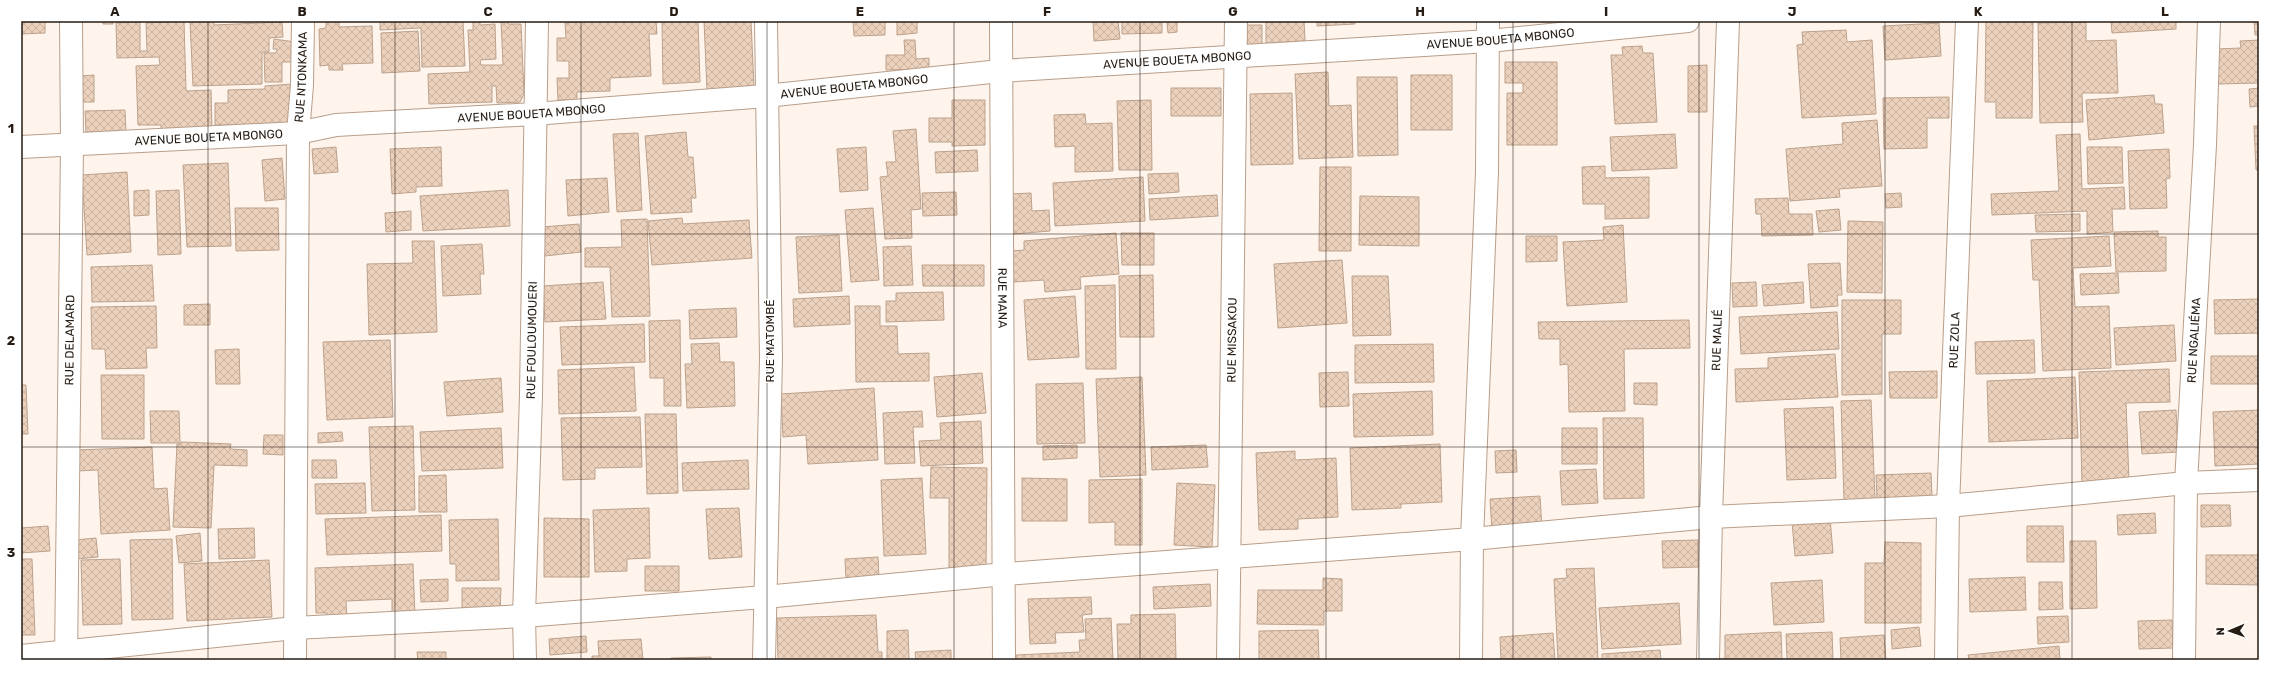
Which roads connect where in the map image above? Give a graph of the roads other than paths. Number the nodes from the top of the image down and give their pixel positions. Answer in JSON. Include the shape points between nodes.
{"nodes":[{"id":1,"x":70,"y":21,"type":"edge"},
{"id":2,"x":303,"y":21,"type":"edge"},
{"id":3,"x":537,"y":21,"type":"edge"},
{"id":4,"x":766,"y":21,"type":"edge"},
{"id":5,"x":1001,"y":21,"type":"edge"},
{"id":6,"x":1236,"y":21,"type":"edge"},
{"id":7,"x":1688,"y":21,"type":"edge"},
{"id":8,"x":1728,"y":21,"type":"edge"},
{"id":9,"x":1967,"y":21,"type":"edge"},
{"id":10,"x":2208,"y":21,"type":"edge"},
{"id":11,"x":1488,"y":31,"type":"edge"},
{"id":12,"x":1235,"y":55,"type":"junction"},
{"id":13,"x":1000,"y":71,"type":"junction"},
{"id":14,"x":766,"y":96,"type":"junction"},
{"id":15,"x":534,"y":114,"type":"junction"},
{"id":16,"x":298,"y":133,"type":"junction"},
{"id":17,"x":72,"y":145,"type":"junction"},
{"id":18,"x":21,"y":147,"type":"edge"},
{"id":19,"x":2259,"y":480,"type":"edge"},
{"id":20,"x":2186,"y":483,"type":"junction"},
{"id":21,"x":1948,"y":506,"type":"junction"},
{"id":22,"x":1711,"y":517,"type":"junction"},
{"id":23,"x":1472,"y":539,"type":"junction"},
{"id":24,"x":1229,"y":558,"type":"junction"},
{"id":25,"x":1005,"y":574,"type":"junction"},
{"id":26,"x":765,"y":597,"type":"junction"},
{"id":27,"x":524,"y":616,"type":"junction"},
{"id":28,"x":295,"y":628,"type":"junction"},
{"id":29,"x":21,"y":656,"type":"edge"},
{"id":30,"x":67,"y":656,"type":"edge"},
{"id":31,"x":295,"y":660,"type":"edge"},
{"id":32,"x":524,"y":660,"type":"edge"},
{"id":33,"x":764,"y":660,"type":"edge"},
{"id":34,"x":1004,"y":660,"type":"edge"},
{"id":35,"x":1228,"y":660,"type":"edge"},
{"id":36,"x":1471,"y":660,"type":"edge"},
{"id":37,"x":1708,"y":660,"type":"edge"},
{"id":38,"x":1946,"y":660,"type":"edge"},
{"id":39,"x":2184,"y":660,"type":"edge"}],
"edges":[{"from":1,"to":17,"type":"street","name":"RUE DELAMARD"},
{"from":2,"to":16,"type":"street","name":"RUE NTONKAMA"},
{"from":3,"to":15,"type":"street","name":"RUE FOULOUMOUERI"},
{"from":4,"to":14,"type":"street","name":"RUE MATOMBÉ"},
{"from":5,"to":13,"type":"street","name":"RUE MANA"},
{"from":6,"to":12,"type":"street","name":"RUE MISSAKOU"},
{"from":7,"to":11,"type":"street","name":"AVENUE BOUETA MBONGO"},
{"from":8,"to":22,"type":"street","name":"RUE MALIÉ"},
{"from":9,"to":21,"type":"street","name":"RUE ZOLA"},
{"from":10,"to":20,"type":"street","name":"RUE NGALIÉMA","via":[[2205,145]]},
{"from":11,"to":12,"type":"street","name":"AVENUE BOUETA MBONGO"},
{"from":11,"to":23,"type":"street","via":[[1487,172]]},
{"from":12,"to":13,"type":"street","name":"AVENUE BOUETA MBONGO"},
{"from":12,"to":24,"type":"street","name":"RUE MISSAKOU"},
{"from":13,"to":14,"type":"street","name":"AVENUE BOUETA MBONGO"},
{"from":13,"to":25,"type":"street","name":"RUE MANA"},
{"from":14,"to":15,"type":"street","name":"AVENUE BOUETA MBONGO"},
{"from":14,"to":26,"type":"street","name":"RUE MATOMBÉ","via":[[772,358]]},
{"from":15,"to":16,"type":"street","name":"AVENUE BOUETA MBONGO","via":[[336,125]]},
{"from":15,"to":27,"type":"street","name":"RUE FOULOUMOUERI","via":[[531,395]]},
{"from":16,"to":17,"type":"street","name":"AVENUE BOUETA MBONGO"},
{"from":16,"to":28,"type":"street","name":"RUE NTONKAMA"},
{"from":17,"to":18,"type":"street","name":"AVENUE BOUETA MBONGO"},
{"from":17,"to":30,"type":"street","name":"RUE DELAMARD"},
{"from":19,"to":20,"type":"street"},
{"from":20,"to":21,"type":"street"},
{"from":20,"to":39,"type":"street","name":"RUE NGALIÉMA"},
{"from":21,"to":22,"type":"street"},
{"from":21,"to":38,"type":"street","name":"RUE ZOLA"},
{"from":22,"to":23,"type":"street"},
{"from":22,"to":37,"type":"street","name":"RUE MALIÉ"},
{"from":23,"to":24,"type":"street"},
{"from":23,"to":36,"type":"street"},
{"from":24,"to":25,"type":"street"},
{"from":24,"to":35,"type":"street","name":"RUE MISSAKOU"},
{"from":25,"to":26,"type":"street"},
{"from":25,"to":34,"type":"street","name":"RUE MANA"},
{"from":26,"to":27,"type":"street"},
{"from":26,"to":33,"type":"street","name":"RUE MATOMBÉ"},
{"from":27,"to":28,"type":"street"},
{"from":27,"to":32,"type":"street","name":"RUE FOULOUMOUERI"},
{"from":28,"to":30,"type":"street"},
{"from":28,"to":31,"type":"street","name":"RUE NTONKAMA"},
{"from":29,"to":30,"type":"street"}]}
